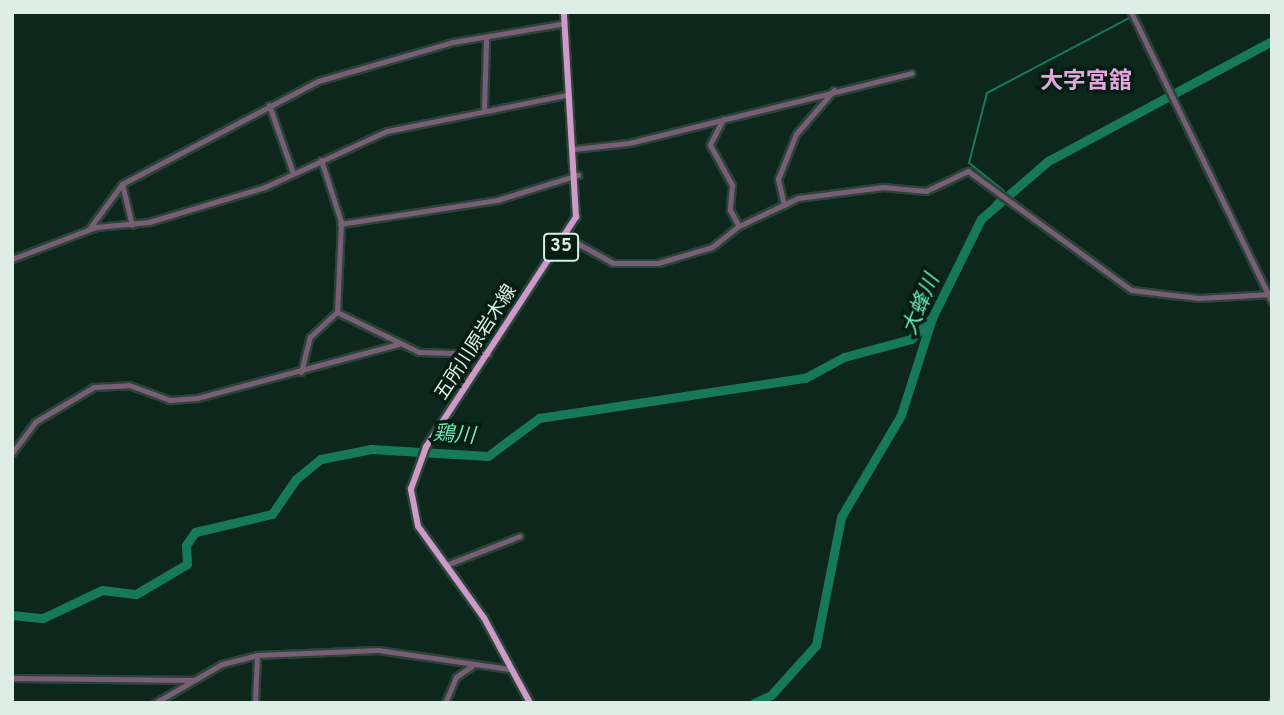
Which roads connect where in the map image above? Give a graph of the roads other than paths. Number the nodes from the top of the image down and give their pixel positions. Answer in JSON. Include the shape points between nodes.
{"nodes":[{"id":1,"x":564,"y":12,"type":"edge"},
{"id":2,"x":1131,"y":12,"type":"edge"},
{"id":3,"x":561,"y":24,"type":"junction"},
{"id":4,"x":486,"y":40,"type":"junction"},
{"id":5,"x":911,"y":73,"type":"dead end"},
{"id":6,"x":834,"y":90,"type":"junction"},
{"id":7,"x":566,"y":95,"type":"junction"},
{"id":8,"x":269,"y":105,"type":"junction"},
{"id":9,"x":484,"y":109,"type":"junction"},
{"id":10,"x":723,"y":119,"type":"junction"},
{"id":11,"x":574,"y":149,"type":"junction"},
{"id":12,"x":321,"y":160,"type":"junction"},
{"id":13,"x":293,"y":173,"type":"junction"},
{"id":14,"x":578,"y":175,"type":"junction"},
{"id":15,"x":122,"y":184,"type":"junction"},
{"id":16,"x":785,"y":205,"type":"junction"},
{"id":17,"x":340,"y":224,"type":"junction"},
{"id":18,"x":132,"y":225,"type":"junction"},
{"id":19,"x":739,"y":226,"type":"junction"},
{"id":20,"x":88,"y":230,"type":"junction"},
{"id":21,"x":568,"y":238,"type":"junction"},
{"id":22,"x":12,"y":258,"type":"edge"},
{"id":23,"x":1270,"y":294,"type":"edge"},
{"id":24,"x":1272,"y":302,"type":"edge"},
{"id":25,"x":337,"y":312,"type":"junction"},
{"id":26,"x":398,"y":344,"type":"junction"},
{"id":27,"x":490,"y":354,"type":"junction"},
{"id":28,"x":301,"y":372,"type":"junction"},
{"id":29,"x":12,"y":453,"type":"edge"},
{"id":30,"x":520,"y":536,"type":"dead end"},
{"id":31,"x":446,"y":565,"type":"junction"},
{"id":32,"x":257,"y":655,"type":"junction"},
{"id":33,"x":472,"y":666,"type":"junction"},
{"id":34,"x":510,"y":669,"type":"junction"},
{"id":35,"x":12,"y":678,"type":"edge"},
{"id":36,"x":194,"y":680,"type":"junction"},
{"id":37,"x":155,"y":703,"type":"edge"},
{"id":38,"x":255,"y":703,"type":"edge"},
{"id":39,"x":446,"y":703,"type":"edge"},
{"id":40,"x":530,"y":703,"type":"edge"}],
"edges":[{"from":1,"to":3,"type":"main road","name":"五所川原岩木線","number":"35"},
{"from":2,"to":23,"type":"street"},
{"from":3,"to":4,"type":"street"},
{"from":3,"to":7,"type":"main road","name":"五所川原岩木線","number":"35"},
{"from":4,"to":8,"type":"street","via":[[453,42],[334,74]]},
{"from":4,"to":9,"type":"street","via":[[480,68]]},
{"from":5,"to":6,"type":"street"},
{"from":6,"to":10,"type":"street"},
{"from":6,"to":16,"type":"street","via":[[796,134],[778,179]]},
{"from":7,"to":9,"type":"street"},
{"from":7,"to":11,"type":"main road","name":"五所川原岩木線","number":"35"},
{"from":8,"to":13,"type":"street"},
{"from":8,"to":15,"type":"street"},
{"from":9,"to":12,"type":"street","via":[[387,131]]},
{"from":10,"to":11,"type":"street"},
{"from":10,"to":19,"type":"street","via":[[710,145],[732,185],[730,209]]},
{"from":11,"to":14,"type":"main road","name":"五所川原岩木線","number":"35"},
{"from":12,"to":13,"type":"street"},
{"from":12,"to":17,"type":"street"},
{"from":13,"to":18,"type":"street"},
{"from":14,"to":17,"type":"street","via":[[497,200]]},
{"from":14,"to":21,"type":"main road","name":"五所川原岩木線","number":"35","via":[[576,216]]},
{"from":15,"to":18,"type":"street"},
{"from":15,"to":20,"type":"street"},
{"from":16,"to":19,"type":"street"},
{"from":16,"to":23,"type":"street","via":[[814,194],[831,198],[883,187],[934,189],[968,172],[1131,290],[1167,289],[1199,298]]},
{"from":17,"to":25,"type":"street"},
{"from":18,"to":20,"type":"street"},
{"from":19,"to":21,"type":"street","via":[[712,247],[639,266],[613,263]]},
{"from":20,"to":22,"type":"street"},
{"from":21,"to":27,"type":"main road","name":"五所川原岩木線","number":"35"},
{"from":23,"to":24,"type":"street"},
{"from":25,"to":26,"type":"street"},
{"from":25,"to":28,"type":"street","via":[[310,337]]},
{"from":26,"to":27,"type":"street","via":[[447,356]]},
{"from":26,"to":28,"type":"street"},
{"from":27,"to":31,"type":"main road","name":"五所川原岩木線","number":"35","via":[[426,447],[411,489],[413,512]]},
{"from":28,"to":29,"type":"street","via":[[176,400],[129,385],[94,387],[35,422]]},
{"from":30,"to":31,"type":"street"},
{"from":31,"to":34,"type":"main road","name":"五所川原岩木線","number":"35"},
{"from":32,"to":33,"type":"street","via":[[379,650]]},
{"from":32,"to":36,"type":"street"},
{"from":32,"to":38,"type":"street"},
{"from":33,"to":34,"type":"street"},
{"from":33,"to":39,"type":"street","via":[[456,677]]},
{"from":34,"to":40,"type":"main road","name":"五所川原岩木線","number":"35"},
{"from":35,"to":36,"type":"street"},
{"from":36,"to":37,"type":"street"}]}
